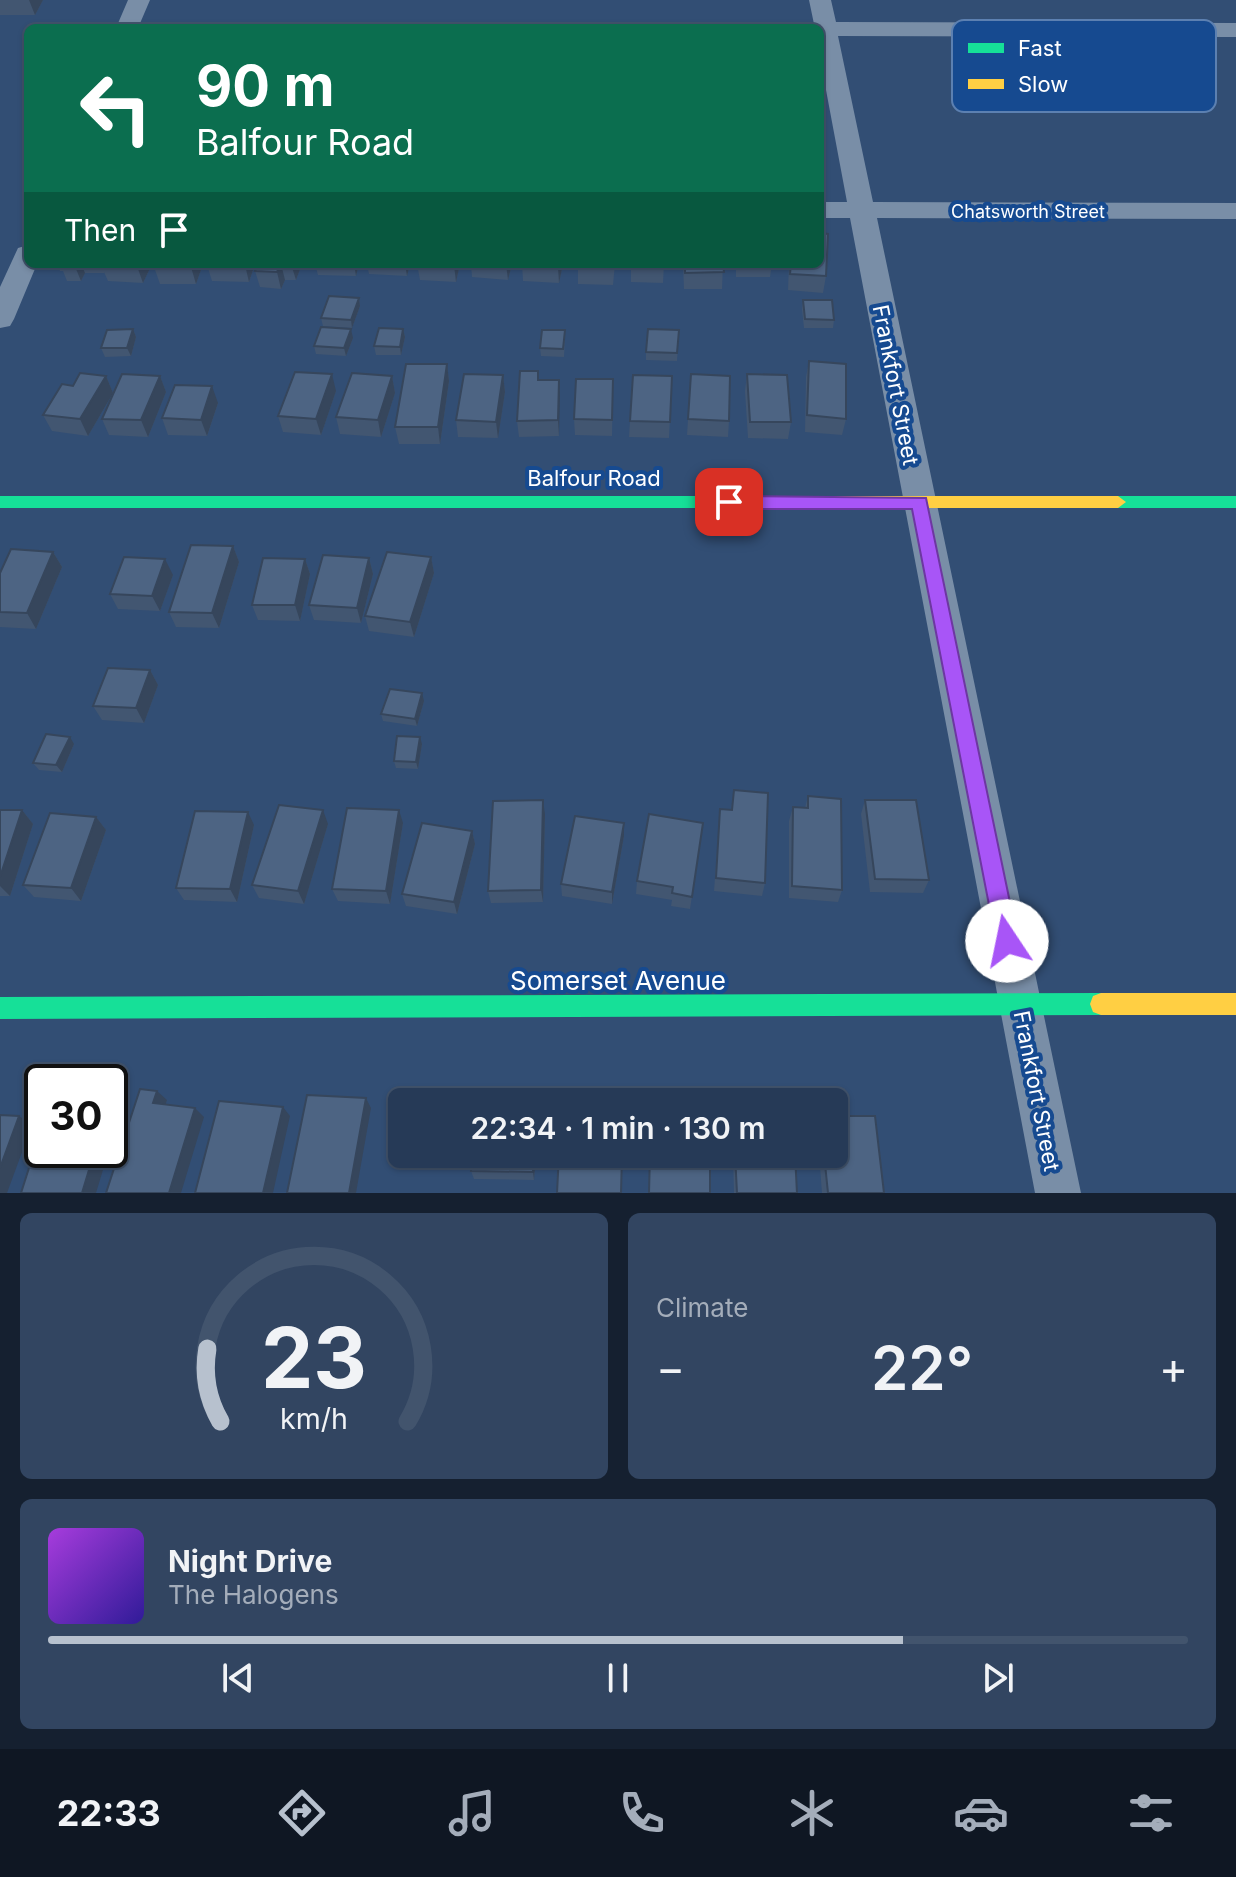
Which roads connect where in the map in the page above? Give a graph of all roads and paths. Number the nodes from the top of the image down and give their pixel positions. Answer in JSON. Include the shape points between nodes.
{"nodes":[{"id":1,"x":139,"y":0,"type":"edge"},
{"id":2,"x":822,"y":19,"type":"edge"},
{"id":3,"x":952,"y":22,"type":"edge"},
{"id":4,"x":129,"y":24,"type":"edge"},
{"id":5,"x":824,"y":29,"type":"edge"},
{"id":6,"x":1216,"y":29,"type":"edge"},
{"id":7,"x":1236,"y":30,"type":"edge"},
{"id":8,"x":824,"y":210,"type":"edge"},
{"id":9,"x":862,"y":211,"type":"junction"},
{"id":10,"x":1236,"y":211,"type":"edge"},
{"id":11,"x":24,"y":263,"type":"edge"},
{"id":12,"x":0,"y":319,"type":"edge"},
{"id":13,"x":0,"y":502,"type":"edge"},
{"id":14,"x":920,"y":502,"type":"junction"},
{"id":15,"x":1236,"y":502,"type":"edge"},
{"id":16,"x":1020,"y":1004,"type":"junction"},
{"id":17,"x":1236,"y":1004,"type":"edge"},
{"id":18,"x":0,"y":1008,"type":"edge"},
{"id":19,"x":1058,"y":1193,"type":"edge"}],
"edges":[{"from":1,"to":4,"type":"street"},
{"from":2,"to":3,"type":"street"},
{"from":5,"to":9,"type":"street","name":"Frankfort Street"},
{"from":6,"to":7,"type":"street"},
{"from":8,"to":9,"type":"street","name":"Chatsworth Street"},
{"from":9,"to":10,"type":"street","name":"Chatsworth Street"},
{"from":9,"to":14,"type":"street","name":"Frankfort Street"},
{"from":11,"to":12,"type":"street"},
{"from":13,"to":14,"type":"street","name":"Balfour Road"},
{"from":14,"to":15,"type":"street","name":"Balfour Road"},
{"from":14,"to":16,"type":"street","name":"Frankfort Street"},
{"from":16,"to":17,"type":"street","name":"Somerset Avenue"},
{"from":16,"to":18,"type":"street","name":"Somerset Avenue"},
{"from":16,"to":19,"type":"street","name":"Frankfort Street"}]}
